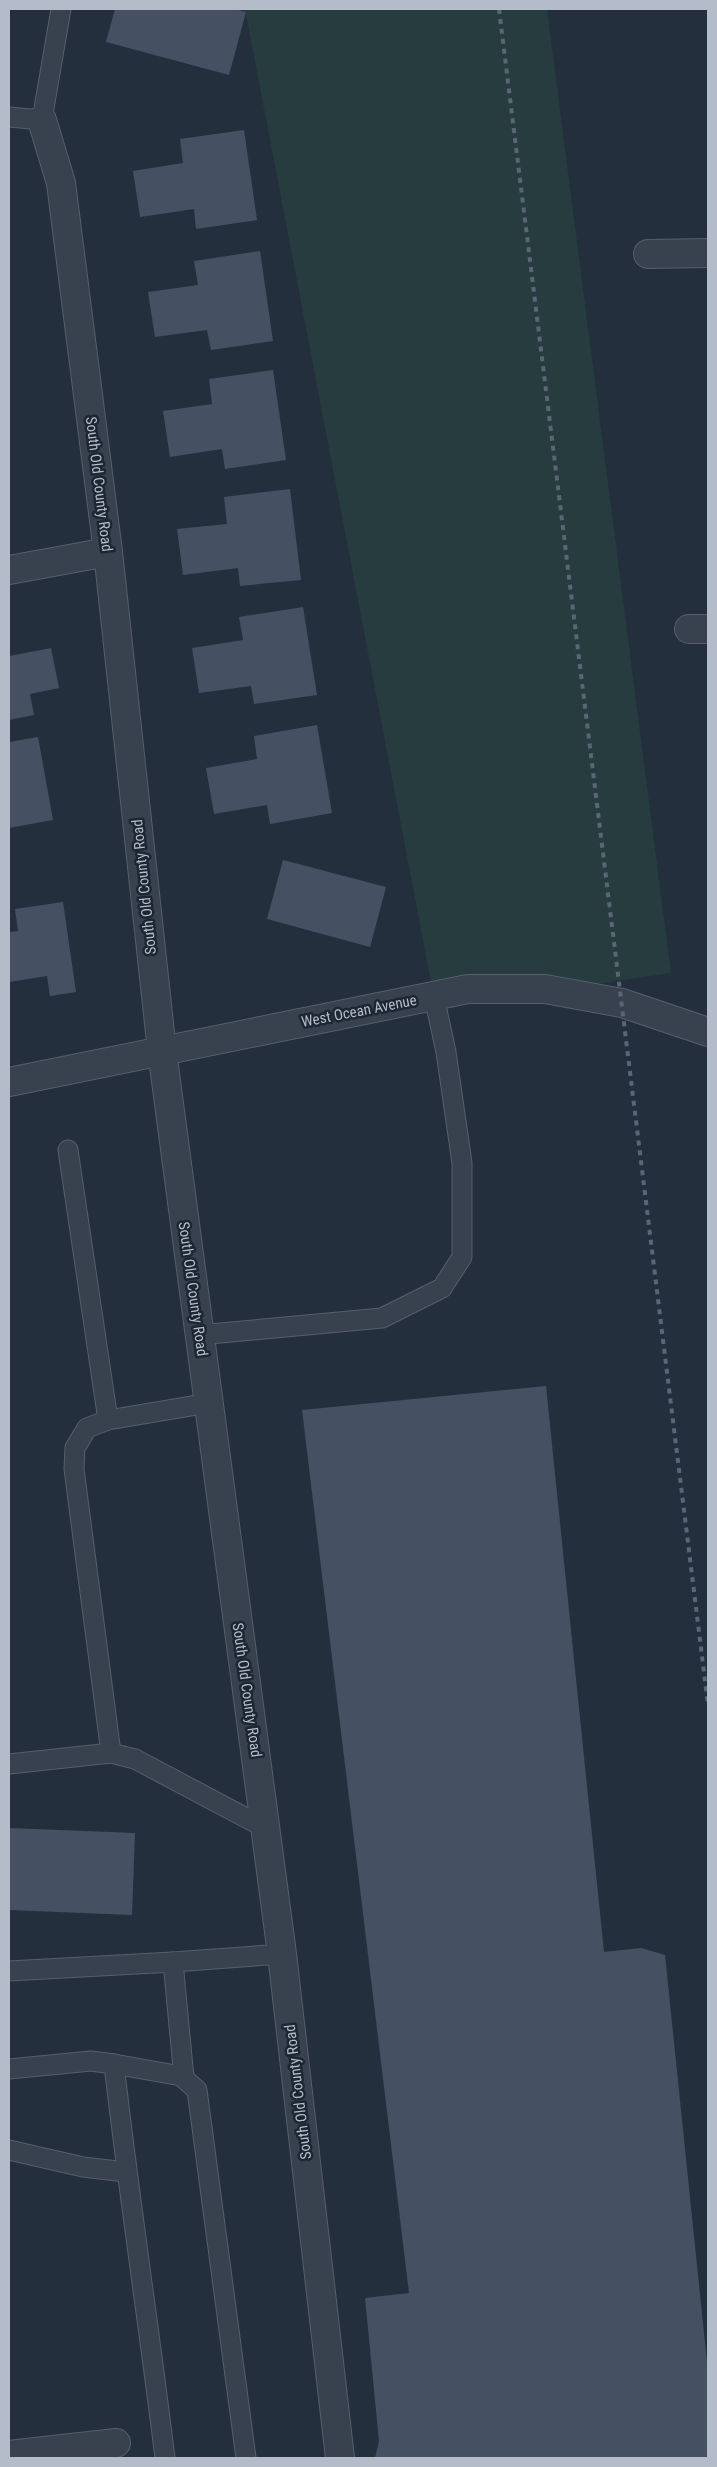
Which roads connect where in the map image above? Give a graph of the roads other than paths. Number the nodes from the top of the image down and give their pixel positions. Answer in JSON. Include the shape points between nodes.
{"nodes":[{"id":1,"x":61,"y":9,"type":"edge"},
{"id":2,"x":9,"y":117,"type":"edge"},
{"id":3,"x":42,"y":120,"type":"junction"},
{"id":4,"x":708,"y":253,"type":"edge"},
{"id":5,"x":648,"y":254,"type":"dead end"},
{"id":6,"x":108,"y":552,"type":"junction"},
{"id":7,"x":9,"y":570,"type":"edge"},
{"id":8,"x":434,"y":996,"type":"junction"},
{"id":9,"x":708,"y":1032,"type":"edge"},
{"id":10,"x":162,"y":1051,"type":"junction"},
{"id":11,"x":9,"y":1082,"type":"edge"},
{"id":12,"x":68,"y":1150,"type":"dead end"},
{"id":13,"x":200,"y":1335,"type":"junction"},
{"id":14,"x":209,"y":1403,"type":"junction"},
{"id":15,"x":108,"y":1420,"type":"junction"},
{"id":16,"x":111,"y":1753,"type":"junction"},
{"id":17,"x":9,"y":1764,"type":"edge"},
{"id":18,"x":265,"y":1828,"type":"junction"},
{"id":19,"x":282,"y":1954,"type":"junction"},
{"id":20,"x":172,"y":1962,"type":"junction"},
{"id":21,"x":9,"y":1971,"type":"edge"},
{"id":22,"x":114,"y":2064,"type":"junction"},
{"id":23,"x":9,"y":2069,"type":"edge"},
{"id":24,"x":184,"y":2078,"type":"junction"},
{"id":25,"x":9,"y":2150,"type":"edge"},
{"id":26,"x":126,"y":2172,"type":"junction"},
{"id":27,"x":116,"y":2443,"type":"dead end"},
{"id":28,"x":9,"y":2455,"type":"edge"},
{"id":29,"x":165,"y":2458,"type":"edge"},
{"id":30,"x":246,"y":2458,"type":"edge"},
{"id":31,"x":340,"y":2458,"type":"edge"}],
"edges":[{"from":1,"to":3,"type":"lane"},
{"from":2,"to":3,"type":"lane"},
{"from":3,"to":6,"type":"street","name":"South Old County Road","via":[[61,183]]},
{"from":4,"to":5,"type":"street"},
{"from":6,"to":7,"type":"street"},
{"from":6,"to":10,"type":"street","name":"South Old County Road"},
{"from":8,"to":9,"type":"street","name":"West Ocean Avenue","via":[[468,989],[545,990],[622,1003]]},
{"from":8,"to":10,"type":"street","name":"West Ocean Avenue"},
{"from":8,"to":13,"type":"lane","via":[[446,1052],[462,1163],[462,1257],[442,1288],[382,1318]]},
{"from":10,"to":11,"type":"street","name":"West Ocean Avenue"},
{"from":10,"to":13,"type":"street","name":"South Old County Road"},
{"from":12,"to":15,"type":"lane"},
{"from":13,"to":14,"type":"street","name":"South Old County Road"},
{"from":14,"to":15,"type":"lane"},
{"from":14,"to":18,"type":"street","name":"South Old County Road"},
{"from":15,"to":16,"type":"lane","via":[[87,1428],[75,1448],[74,1469]]},
{"from":16,"to":17,"type":"lane"},
{"from":16,"to":18,"type":"lane","via":[[135,1758]]},
{"from":18,"to":19,"type":"street","name":"South Old County Road"},
{"from":19,"to":20,"type":"lane"},
{"from":19,"to":31,"type":"street","name":"South Old County Road"},
{"from":20,"to":21,"type":"lane"},
{"from":20,"to":24,"type":"lane"},
{"from":22,"to":23,"type":"lane","via":[[83,2062]]},
{"from":22,"to":24,"type":"lane","via":[[167,2072]]},
{"from":22,"to":26,"type":"lane"},
{"from":24,"to":30,"type":"lane","via":[[197,2090],[200,2101]]},
{"from":25,"to":26,"type":"lane","via":[[83,2167]]},
{"from":26,"to":29,"type":"lane"},
{"from":27,"to":28,"type":"street"}]}
